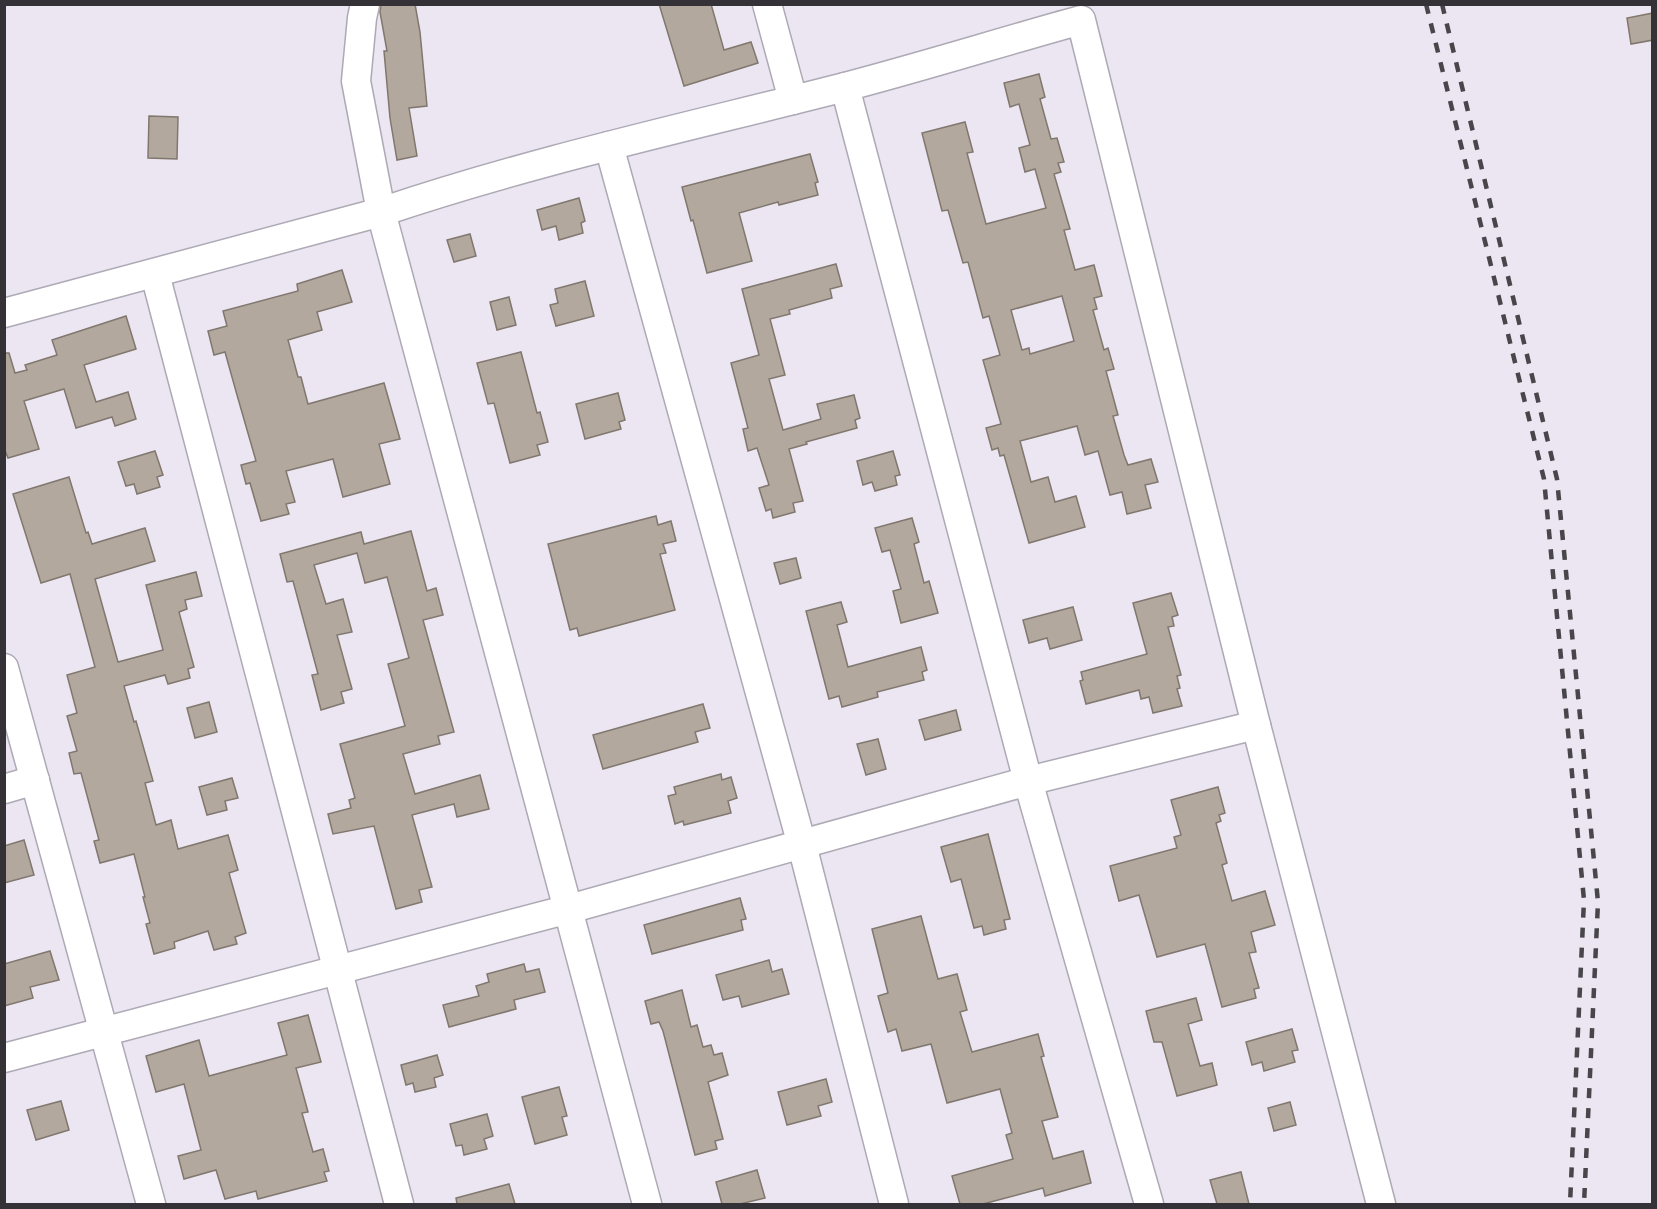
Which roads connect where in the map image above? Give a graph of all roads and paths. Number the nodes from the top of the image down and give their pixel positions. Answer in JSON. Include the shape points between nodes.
{"nodes":[{"id":1,"x":365,"y":4,"type":"edge"},
{"id":2,"x":767,"y":4,"type":"edge"},
{"id":3,"x":845,"y":87,"type":"junction"},
{"id":4,"x":793,"y":100,"type":"junction"},
{"id":5,"x":609,"y":146,"type":"junction"},
{"id":6,"x":381,"y":212,"type":"junction"},
{"id":7,"x":155,"y":274,"type":"junction"},
{"id":8,"x":4,"y":313,"type":"edge"},
{"id":9,"x":4,"y":668,"type":"edge"},
{"id":10,"x":1256,"y":725,"type":"junction"},
{"id":11,"x":35,"y":780,"type":"junction"},
{"id":12,"x":1028,"y":781,"type":"junction"},
{"id":13,"x":4,"y":789,"type":"edge"},
{"id":14,"x":802,"y":846,"type":"junction"},
{"id":15,"x":569,"y":909,"type":"junction"},
{"id":16,"x":337,"y":971,"type":"junction"},
{"id":17,"x":104,"y":1032,"type":"junction"},
{"id":18,"x":4,"y":1058,"type":"edge"},
{"id":19,"x":151,"y":1204,"type":"edge"},
{"id":20,"x":399,"y":1204,"type":"edge"},
{"id":21,"x":647,"y":1204,"type":"edge"},
{"id":22,"x":894,"y":1204,"type":"edge"},
{"id":23,"x":1149,"y":1204,"type":"edge"},
{"id":24,"x":1381,"y":1204,"type":"edge"}],
"edges":[{"from":1,"to":6,"type":"street","via":[[356,81]]},
{"from":2,"to":4,"type":"street"},
{"from":3,"to":4,"type":"street"},
{"from":3,"to":10,"type":"street","via":[[1081,20]]},
{"from":3,"to":12,"type":"street"},
{"from":4,"to":5,"type":"street"},
{"from":5,"to":6,"type":"street"},
{"from":5,"to":14,"type":"street"},
{"from":6,"to":7,"type":"street"},
{"from":6,"to":15,"type":"street"},
{"from":7,"to":8,"type":"street"},
{"from":7,"to":16,"type":"street"},
{"from":9,"to":11,"type":"street"},
{"from":10,"to":12,"type":"street"},
{"from":10,"to":24,"type":"street"},
{"from":11,"to":13,"type":"street"},
{"from":11,"to":17,"type":"street"},
{"from":12,"to":14,"type":"street"},
{"from":12,"to":23,"type":"street"},
{"from":14,"to":15,"type":"street"},
{"from":14,"to":22,"type":"street"},
{"from":15,"to":16,"type":"street"},
{"from":15,"to":21,"type":"street"},
{"from":16,"to":17,"type":"street"},
{"from":16,"to":20,"type":"street"},
{"from":17,"to":18,"type":"street"},
{"from":17,"to":19,"type":"street"}]}
